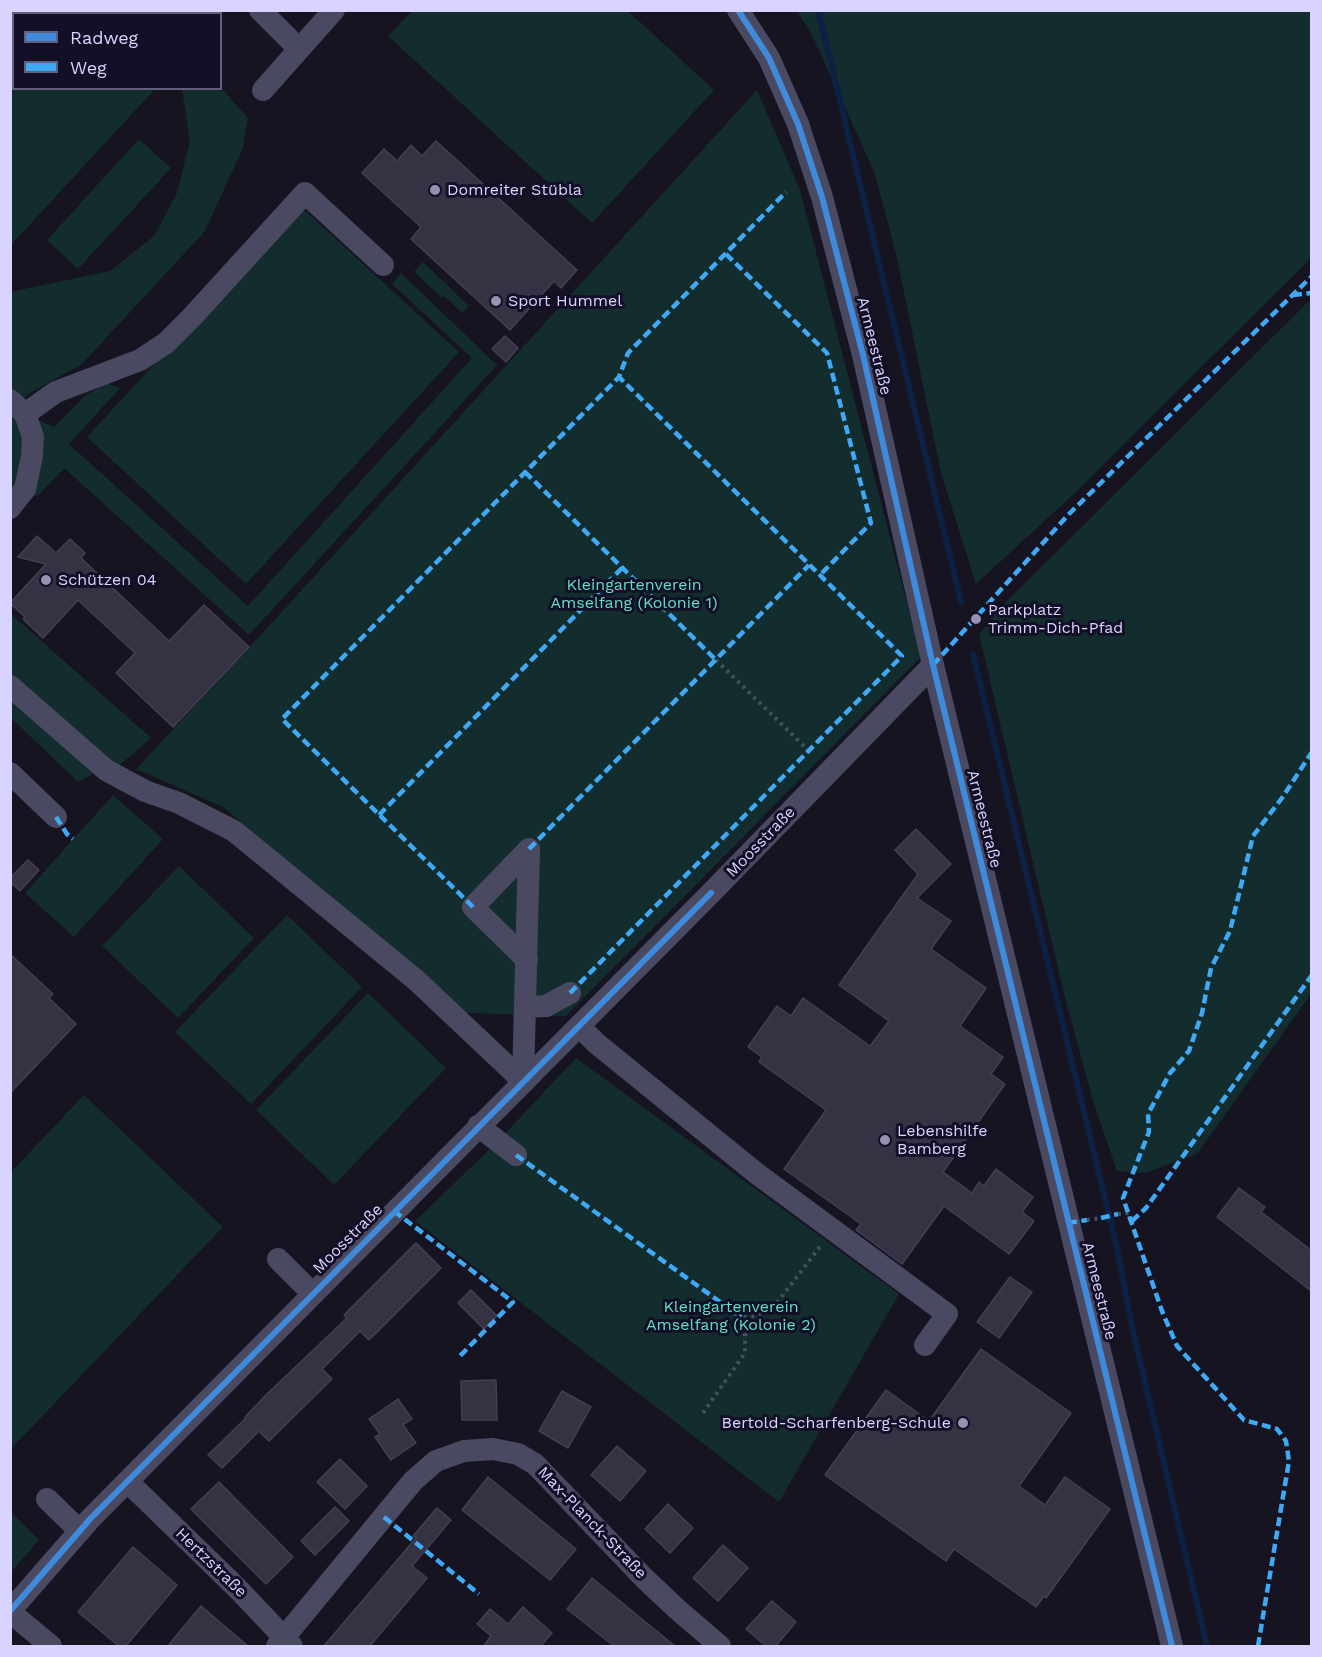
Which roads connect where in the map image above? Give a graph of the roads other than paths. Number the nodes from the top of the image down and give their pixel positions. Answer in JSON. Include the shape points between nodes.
{"nodes":[{"id":1,"x":260,"y":10,"type":"edge"},
{"id":2,"x":334,"y":10,"type":"edge"},
{"id":3,"x":738,"y":10,"type":"edge"},
{"id":4,"x":299,"y":49,"type":"junction"},
{"id":5,"x":263,"y":90,"type":"dead end"},
{"id":6,"x":383,"y":265,"type":"dead end"},
{"id":7,"x":18,"y":407,"type":"edge"},
{"id":8,"x":10,"y":508,"type":"edge"},
{"id":9,"x":933,"y":665,"type":"junction"},
{"id":10,"x":10,"y":686,"type":"edge"},
{"id":11,"x":10,"y":773,"type":"edge"},
{"id":12,"x":56,"y":817,"type":"dead end"},
{"id":13,"x":527,"y":960,"type":"dead end"},
{"id":14,"x":570,"y":993,"type":"dead end"},
{"id":15,"x":525,"y":1007,"type":"junction"},
{"id":16,"x":579,"y":1026,"type":"junction"},
{"id":17,"x":523,"y":1081,"type":"junction"},
{"id":18,"x":478,"y":1126,"type":"junction"},
{"id":19,"x":516,"y":1155,"type":"dead end"},
{"id":20,"x":278,"y":1259,"type":"dead end"},
{"id":21,"x":313,"y":1294,"type":"junction"},
{"id":22,"x":925,"y":1345,"type":"dead end"},
{"id":23,"x":128,"y":1482,"type":"junction"},
{"id":24,"x":47,"y":1499,"type":"dead end"},
{"id":25,"x":80,"y":1531,"type":"junction"},
{"id":26,"x":10,"y":1611,"type":"edge"},
{"id":27,"x":285,"y":1643,"type":"edge"},
{"id":28,"x":51,"y":1647,"type":"edge"},
{"id":29,"x":720,"y":1647,"type":"edge"},
{"id":30,"x":1172,"y":1647,"type":"edge"}],
"edges":[{"from":1,"to":4,"type":"street"},
{"from":2,"to":4,"type":"street"},
{"from":3,"to":9,"type":"street","name":"Armeestraße","via":[[774,69],[798,124],[822,197],[863,356]]},
{"from":4,"to":5,"type":"street"},
{"from":6,"to":7,"type":"street","via":[[305,193],[166,343],[140,360]]},
{"from":7,"to":8,"type":"street","via":[[33,437],[32,456],[25,489]]},
{"from":9,"to":16,"type":"street","name":"Moosstraße"},
{"from":9,"to":30,"type":"street","name":"Armeestraße"},
{"from":10,"to":17,"type":"street","via":[[106,770],[234,831],[416,980]]},
{"from":11,"to":12,"type":"street"},
{"from":13,"to":15,"type":"street"},
{"from":14,"to":15,"type":"street","via":[[546,1006]]},
{"from":15,"to":17,"type":"street"},
{"from":16,"to":17,"type":"street","name":"Moosstraße"},
{"from":16,"to":22,"type":"street","via":[[756,1173],[947,1314]]},
{"from":17,"to":18,"type":"street","name":"Moosstraße"},
{"from":18,"to":19,"type":"street"},
{"from":18,"to":21,"type":"street","name":"Moosstraße"},
{"from":20,"to":21,"type":"street"},
{"from":21,"to":23,"type":"street","name":"Moosstraße"},
{"from":23,"to":25,"type":"street","name":"Moosstraße"},
{"from":23,"to":27,"type":"street","name":"Hertzstraße","via":[[238,1588]]},
{"from":24,"to":25,"type":"street"},
{"from":25,"to":26,"type":"street","name":"Moosstraße"},
{"from":26,"to":28,"type":"street"},
{"from":27,"to":29,"type":"street","name":"Max-Planck-Straße","via":[[412,1481],[436,1461],[464,1451],[493,1449],[518,1454],[535,1464],[644,1578]]}]}
